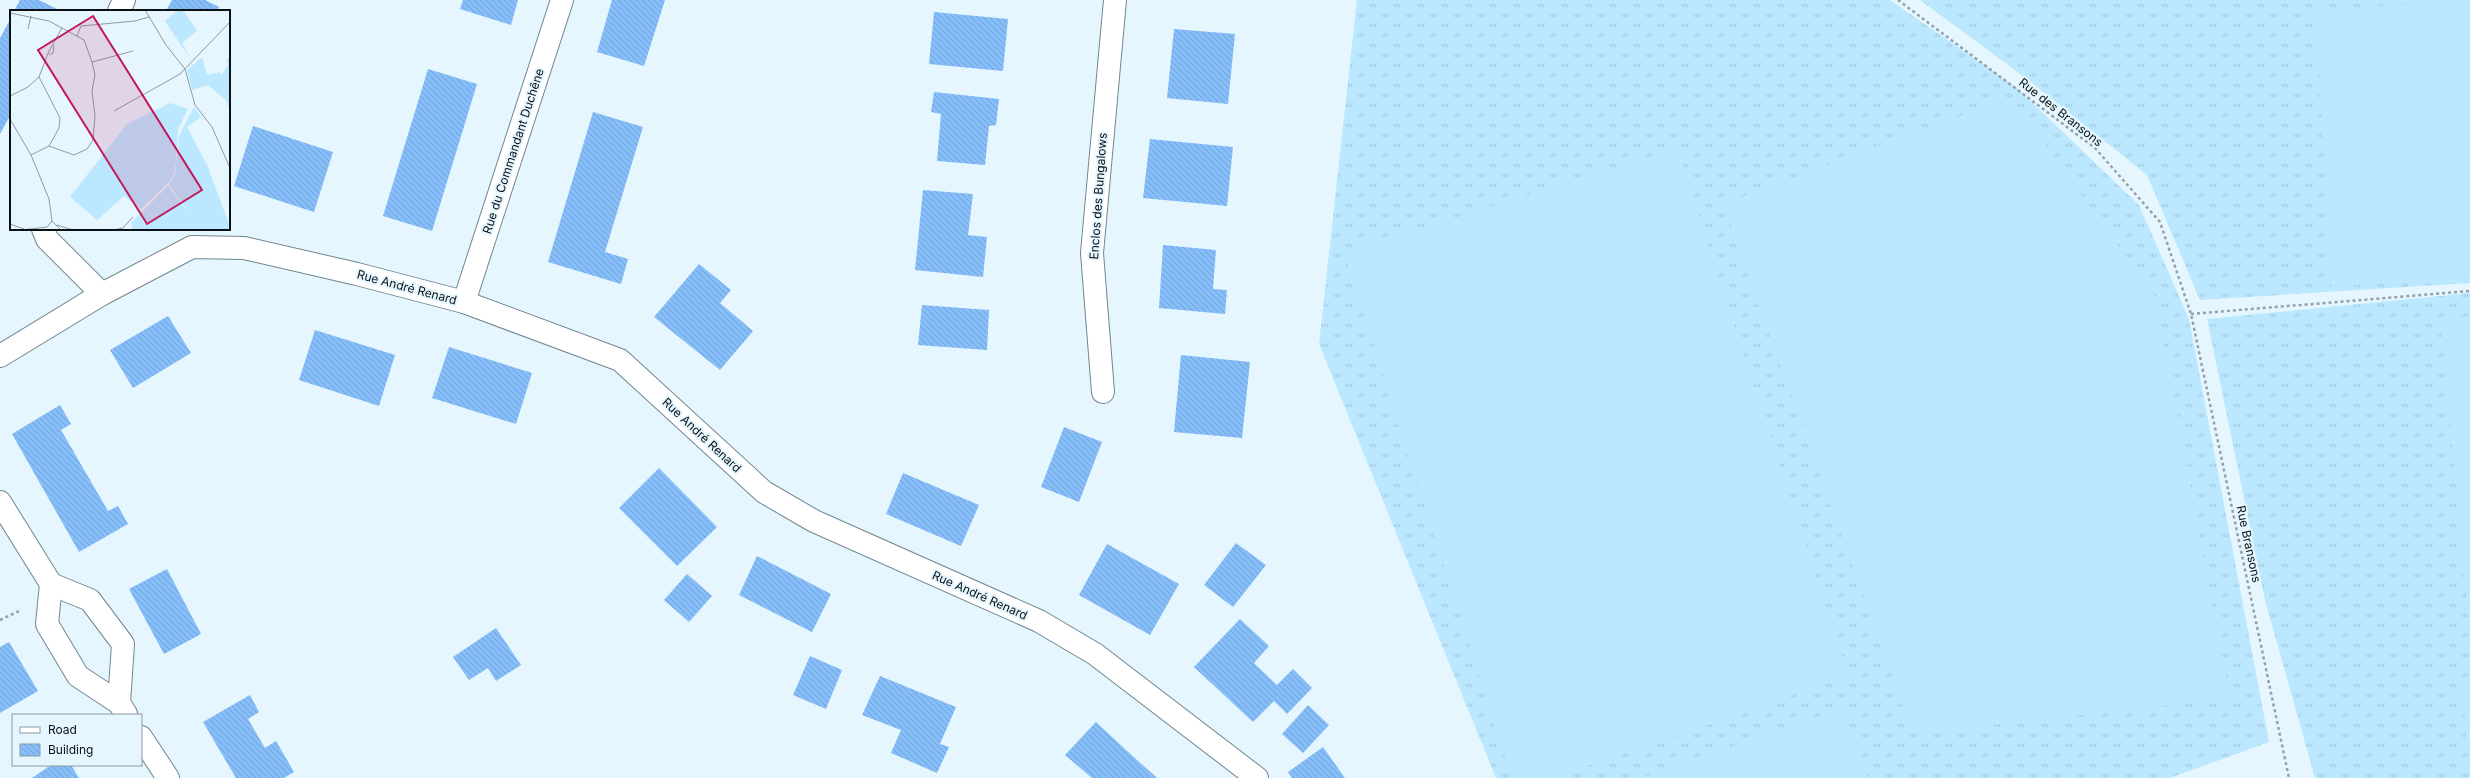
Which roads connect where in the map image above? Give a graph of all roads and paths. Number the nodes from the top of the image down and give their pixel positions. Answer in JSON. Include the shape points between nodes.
{"nodes":[{"id":1,"x":124,"y":0,"type":"edge"},
{"id":2,"x":562,"y":0,"type":"edge"},
{"id":3,"x":1115,"y":0,"type":"edge"},
{"id":4,"x":1898,"y":0,"type":"edge"},
{"id":5,"x":119,"y":10,"type":"edge"},
{"id":6,"x":43,"y":230,"type":"edge"},
{"id":7,"x":2470,"y":291,"type":"edge"},
{"id":8,"x":102,"y":294,"type":"junction"},
{"id":9,"x":464,"y":302,"type":"junction"},
{"id":10,"x":2191,"y":314,"type":"junction"},
{"id":11,"x":0,"y":356,"type":"edge"},
{"id":12,"x":1103,"y":392,"type":"dead end"},
{"id":13,"x":0,"y":502,"type":"edge"},
{"id":14,"x":51,"y":584,"type":"junction"},
{"id":15,"x":123,"y":709,"type":"edge"},
{"id":16,"x":142,"y":739,"type":"edge"},
{"id":17,"x":168,"y":778,"type":"edge"},
{"id":18,"x":1257,"y":778,"type":"edge"},
{"id":19,"x":2289,"y":778,"type":"edge"}],
"edges":[{"from":1,"to":5,"type":"street"},
{"from":2,"to":9,"type":"street","name":"Rue du Commandant Duchêne"},
{"from":3,"to":12,"type":"street","name":"Enclos des Bungalows","via":[[1092,253]]},
{"from":4,"to":10,"type":"path","name":"Rue des Bransons","via":[[2095,148],[2160,222]]},
{"from":6,"to":8,"type":"street","via":[[47,239]]},
{"from":7,"to":10,"type":"path"},
{"from":8,"to":9,"type":"street","name":"Rue André Renard","via":[[192,247],[213,247],[244,248]]},
{"from":8,"to":11,"type":"street","name":"Rue André Renard"},
{"from":9,"to":18,"type":"street","name":"Rue André Renard","via":[[620,360],[764,492],[814,521],[1039,621],[1095,654]]},
{"from":10,"to":19,"type":"path","name":"Rue Bransons"},
{"from":13,"to":14,"type":"street"},
{"from":14,"to":15,"type":"street","via":[[47,624],[78,676]]},
{"from":14,"to":15,"type":"street","via":[[90,600],[123,644]]},
{"from":16,"to":17,"type":"street"}]}
